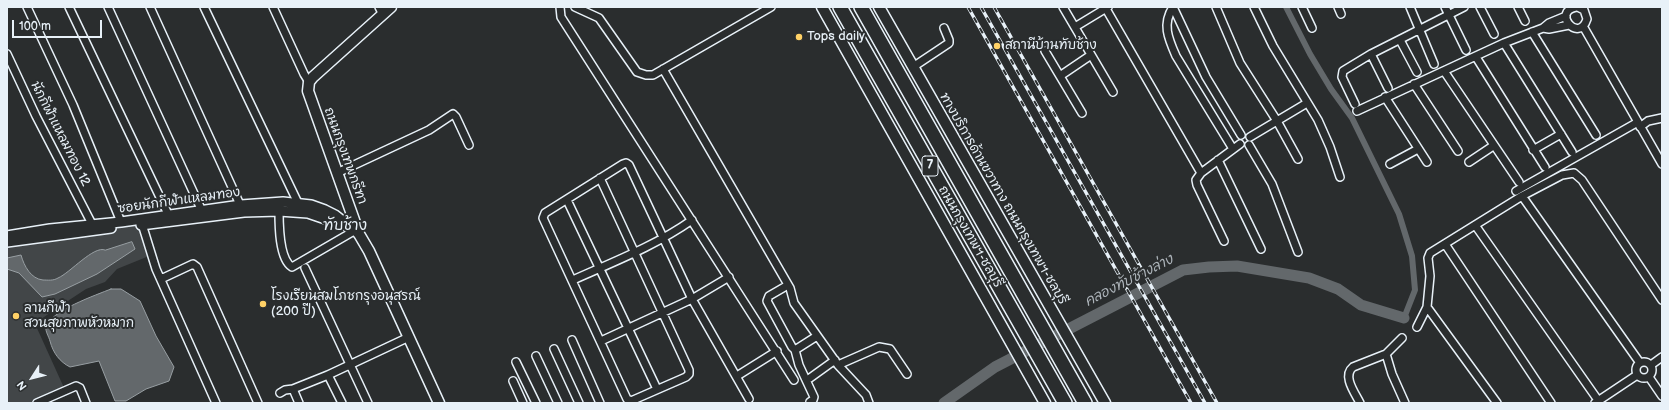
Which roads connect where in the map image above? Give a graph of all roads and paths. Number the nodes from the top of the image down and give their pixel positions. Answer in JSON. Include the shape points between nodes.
{"nodes":[{"id":1,"x":27,"y":7,"type":"edge"},
{"id":2,"x":69,"y":7,"type":"edge"},
{"id":3,"x":108,"y":7,"type":"edge"},
{"id":4,"x":150,"y":7,"type":"edge"},
{"id":5,"x":204,"y":7,"type":"edge"},
{"id":6,"x":273,"y":7,"type":"edge"},
{"id":7,"x":391,"y":7,"type":"edge"},
{"id":8,"x":560,"y":7,"type":"edge"},
{"id":9,"x":575,"y":7,"type":"edge"},
{"id":10,"x":771,"y":7,"type":"edge"},
{"id":11,"x":822,"y":7,"type":"edge"},
{"id":12,"x":840,"y":7,"type":"edge"},
{"id":13,"x":861,"y":7,"type":"edge"},
{"id":14,"x":879,"y":7,"type":"edge"},
{"id":15,"x":1063,"y":7,"type":"edge"},
{"id":16,"x":1106,"y":7,"type":"edge"},
{"id":17,"x":1173,"y":7,"type":"edge"},
{"id":18,"x":1216,"y":7,"type":"edge"},
{"id":19,"x":1254,"y":7,"type":"edge"},
{"id":20,"x":1302,"y":7,"type":"edge"},
{"id":21,"x":1410,"y":7,"type":"edge"},
{"id":22,"x":1445,"y":7,"type":"edge"},
{"id":23,"x":1464,"y":7,"type":"edge"},
{"id":24,"x":1480,"y":7,"type":"edge"},
{"id":25,"x":1518,"y":7,"type":"edge"},
{"id":26,"x":1582,"y":8,"type":"edge"},
{"id":27,"x":381,"y":11,"type":"edge"},
{"id":28,"x":1449,"y":15,"type":"junction"},
{"id":29,"x":1566,"y":16,"type":"junction"},
{"id":30,"x":1525,"y":21,"type":"dead end"},
{"id":31,"x":1569,"y":25,"type":"junction"},
{"id":32,"x":1583,"y":26,"type":"junction"},
{"id":33,"x":1075,"y":27,"type":"junction"},
{"id":34,"x":944,"y":28,"type":"dead end"},
{"id":35,"x":1312,"y":28,"type":"dead end"},
{"id":36,"x":1542,"y":28,"type":"junction"},
{"id":37,"x":1420,"y":29,"type":"junction"},
{"id":38,"x":1532,"y":32,"type":"junction"},
{"id":39,"x":1494,"y":34,"type":"dead end"},
{"id":40,"x":1400,"y":40,"type":"junction"},
{"id":41,"x":1504,"y":43,"type":"junction"},
{"id":42,"x":1466,"y":50,"type":"dead end"},
{"id":43,"x":1046,"y":51,"type":"dead end"},
{"id":44,"x":7,"y":54,"type":"edge"},
{"id":45,"x":1370,"y":54,"type":"junction"},
{"id":46,"x":1091,"y":55,"type":"junction"},
{"id":47,"x":1476,"y":57,"type":"junction"},
{"id":48,"x":1434,"y":64,"type":"dead end"},
{"id":49,"x":913,"y":67,"type":"junction"},
{"id":50,"x":663,"y":69,"type":"junction"},
{"id":51,"x":1444,"y":71,"type":"junction"},
{"id":52,"x":1417,"y":72,"type":"dead end"},
{"id":53,"x":1060,"y":76,"type":"junction"},
{"id":54,"x":309,"y":82,"type":"junction"},
{"id":55,"x":1414,"y":84,"type":"junction"},
{"id":56,"x":1388,"y":88,"type":"dead end"},
{"id":57,"x":1113,"y":92,"type":"dead end"},
{"id":58,"x":1385,"y":97,"type":"junction"},
{"id":59,"x":1307,"y":103,"type":"junction"},
{"id":60,"x":1082,"y":113,"type":"dead end"},
{"id":61,"x":1662,"y":118,"type":"edge"},
{"id":62,"x":1277,"y":122,"type":"junction"},
{"id":63,"x":1639,"y":124,"type":"junction"},
{"id":64,"x":1561,"y":134,"type":"junction"},
{"id":65,"x":1241,"y":135,"type":"junction"},
{"id":66,"x":1596,"y":136,"type":"dead end"},
{"id":67,"x":1250,"y":137,"type":"junction"},
{"id":68,"x":1240,"y":144,"type":"junction"},
{"id":69,"x":469,"y":145,"type":"dead end"},
{"id":70,"x":1249,"y":145,"type":"junction"},
{"id":71,"x":1493,"y":146,"type":"junction"},
{"id":72,"x":1233,"y":149,"type":"junction"},
{"id":73,"x":1418,"y":149,"type":"junction"},
{"id":74,"x":1533,"y":150,"type":"junction"},
{"id":75,"x":1458,"y":151,"type":"dead end"},
{"id":76,"x":1572,"y":152,"type":"dead end"},
{"id":77,"x":1298,"y":159,"type":"dead end"},
{"id":78,"x":1218,"y":160,"type":"junction"},
{"id":79,"x":1426,"y":162,"type":"dead end"},
{"id":80,"x":1469,"y":162,"type":"dead end"},
{"id":81,"x":1390,"y":164,"type":"dead end"},
{"id":82,"x":1662,"y":164,"type":"edge"},
{"id":83,"x":1545,"y":167,"type":"dead end"},
{"id":84,"x":337,"y":173,"type":"junction"},
{"id":85,"x":1201,"y":173,"type":"junction"},
{"id":86,"x":1340,"y":177,"type":"dead end"},
{"id":87,"x":600,"y":178,"type":"junction"},
{"id":88,"x":1519,"y":182,"type":"dead end"},
{"id":89,"x":1519,"y":194,"type":"junction"},
{"id":90,"x":567,"y":200,"type":"junction"},
{"id":91,"x":298,"y":202,"type":"junction"},
{"id":92,"x":243,"y":209,"type":"junction"},
{"id":93,"x":279,"y":210,"type":"junction"},
{"id":94,"x":202,"y":211,"type":"junction"},
{"id":95,"x":168,"y":214,"type":"junction"},
{"id":96,"x":692,"y":220,"type":"junction"},
{"id":97,"x":121,"y":222,"type":"junction"},
{"id":98,"x":92,"y":224,"type":"junction"},
{"id":99,"x":142,"y":224,"type":"junction"},
{"id":100,"x":1475,"y":225,"type":"junction"},
{"id":101,"x":354,"y":230,"type":"junction"},
{"id":102,"x":7,"y":236,"type":"edge"},
{"id":103,"x":663,"y":238,"type":"junction"},
{"id":104,"x":1224,"y":240,"type":"dead end"},
{"id":105,"x":7,"y":242,"type":"edge"},
{"id":106,"x":1445,"y":244,"type":"junction"},
{"id":107,"x":1261,"y":249,"type":"dead end"},
{"id":108,"x":1298,"y":252,"type":"dead end"},
{"id":109,"x":634,"y":253,"type":"junction"},
{"id":110,"x":305,"y":268,"type":"dead end"},
{"id":111,"x":600,"y":268,"type":"junction"},
{"id":112,"x":729,"y":277,"type":"junction"},
{"id":113,"x":161,"y":279,"type":"junction"},
{"id":114,"x":573,"y":280,"type":"junction"},
{"id":115,"x":788,"y":285,"type":"junction"},
{"id":116,"x":692,"y":299,"type":"junction"},
{"id":117,"x":1662,"y":300,"type":"edge"},
{"id":118,"x":1428,"y":307,"type":"junction"},
{"id":119,"x":662,"y":313,"type":"junction"},
{"id":120,"x":1416,"y":327,"type":"dead end"},
{"id":121,"x":629,"y":328,"type":"junction"},
{"id":122,"x":818,"y":336,"type":"junction"},
{"id":123,"x":409,"y":337,"type":"junction"},
{"id":124,"x":1402,"y":338,"type":"dead end"},
{"id":125,"x":572,"y":340,"type":"dead end"},
{"id":126,"x":601,"y":341,"type":"junction"},
{"id":127,"x":554,"y":349,"type":"dead end"},
{"id":128,"x":795,"y":350,"type":"junction"},
{"id":129,"x":777,"y":351,"type":"junction"},
{"id":130,"x":1386,"y":354,"type":"junction"},
{"id":131,"x":536,"y":356,"type":"dead end"},
{"id":132,"x":1662,"y":357,"type":"edge"},
{"id":133,"x":516,"y":362,"type":"dead end"},
{"id":134,"x":836,"y":363,"type":"junction"},
{"id":135,"x":1640,"y":363,"type":"junction"},
{"id":136,"x":350,"y":365,"type":"junction"},
{"id":137,"x":1651,"y":365,"type":"junction"},
{"id":138,"x":908,"y":374,"type":"dead end"},
{"id":139,"x":328,"y":375,"type":"junction"},
{"id":140,"x":1637,"y":375,"type":"junction"},
{"id":141,"x":737,"y":376,"type":"junction"},
{"id":142,"x":1649,"y":377,"type":"junction"},
{"id":143,"x":810,"y":378,"type":"dead end"},
{"id":144,"x":794,"y":380,"type":"dead end"},
{"id":145,"x":513,"y":381,"type":"dead end"},
{"id":146,"x":293,"y":389,"type":"junction"},
{"id":147,"x":657,"y":389,"type":"junction"},
{"id":148,"x":280,"y":393,"type":"dead end"},
{"id":149,"x":1662,"y":396,"type":"edge"},
{"id":150,"x":750,"y":399,"type":"dead end"},
{"id":151,"x":40,"y":402,"type":"edge"},
{"id":152,"x":810,"y":402,"type":"edge"},
{"id":153,"x":1598,"y":402,"type":"edge"},
{"id":154,"x":86,"y":403,"type":"edge"},
{"id":155,"x":216,"y":403,"type":"edge"},
{"id":156,"x":258,"y":403,"type":"edge"},
{"id":157,"x":299,"y":403,"type":"edge"},
{"id":158,"x":342,"y":403,"type":"edge"},
{"id":159,"x":368,"y":403,"type":"edge"},
{"id":160,"x":439,"y":403,"type":"edge"},
{"id":161,"x":523,"y":403,"type":"edge"},
{"id":162,"x":536,"y":403,"type":"edge"},
{"id":163,"x":558,"y":403,"type":"edge"},
{"id":164,"x":579,"y":403,"type":"edge"},
{"id":165,"x":600,"y":403,"type":"edge"},
{"id":166,"x":869,"y":403,"type":"edge"},
{"id":167,"x":1045,"y":403,"type":"edge"},
{"id":168,"x":1065,"y":403,"type":"edge"},
{"id":169,"x":1085,"y":403,"type":"edge"},
{"id":170,"x":1105,"y":403,"type":"edge"},
{"id":171,"x":1360,"y":403,"type":"edge"},
{"id":172,"x":1405,"y":403,"type":"edge"},
{"id":173,"x":1497,"y":403,"type":"edge"},
{"id":174,"x":1551,"y":403,"type":"edge"}],
"edges":[{"from":1,"to":97,"type":"street","via":[[73,105]]},
{"from":2,"to":95,"type":"street"},
{"from":3,"to":94,"type":"street"},
{"from":4,"to":92,"type":"street"},
{"from":5,"to":91,"type":"street"},
{"from":6,"to":54,"type":"street"},
{"from":7,"to":27,"type":"main road"},
{"from":8,"to":96,"type":"street","via":[[561,17]]},
{"from":9,"to":50,"type":"street","via":[[599,18],[637,72],[653,75]]},
{"from":10,"to":50,"type":"street"},
{"from":11,"to":167,"type":"main road"},
{"from":12,"to":168,"type":"highway","name":"ถนนกรุงเทพฯ-ชลบุรี","number":"7"},
{"from":13,"to":169,"type":"highway","name":"ถนนกรุงเทพฯ-ชลบุรี","number":"7"},
{"from":14,"to":49,"type":"main road","name":"ทางบริการด้านขวาทาง ถนนกรุงเทพฯ-ชลบุรี"},
{"from":15,"to":33,"type":"street"},
{"from":16,"to":33,"type":"street"},
{"from":16,"to":85,"type":"street"},
{"from":17,"to":65,"type":"street","via":[[1206,77]]},
{"from":17,"to":72,"type":"street","via":[[1168,15],[1167,35]]},
{"from":18,"to":62,"type":"street","via":[[1240,63]]},
{"from":19,"to":59,"type":"street","via":[[1273,46]]},
{"from":20,"to":35,"type":"street"},
{"from":21,"to":37,"type":"street"},
{"from":22,"to":28,"type":"street"},
{"from":23,"to":28,"type":"street"},
{"from":24,"to":39,"type":"street"},
{"from":25,"to":30,"type":"street"},
{"from":26,"to":29,"type":"street","via":[[1570,9]]},
{"from":26,"to":32,"type":"street","via":[[1587,19]]},
{"from":27,"to":54,"type":"main road"},
{"from":28,"to":37,"type":"street"},
{"from":28,"to":42,"type":"street"},
{"from":29,"to":31,"type":"street"},
{"from":29,"to":36,"type":"street"},
{"from":31,"to":32,"type":"street","via":[[1573,28]]},
{"from":31,"to":36,"type":"street"},
{"from":32,"to":63,"type":"street"},
{"from":33,"to":46,"type":"street"},
{"from":34,"to":49,"type":"street","via":[[948,44]]},
{"from":36,"to":38,"type":"street"},
{"from":37,"to":40,"type":"street"},
{"from":37,"to":48,"type":"street"},
{"from":38,"to":41,"type":"street"},
{"from":38,"to":66,"type":"street"},
{"from":40,"to":45,"type":"street"},
{"from":40,"to":52,"type":"street"},
{"from":41,"to":47,"type":"street"},
{"from":41,"to":64,"type":"street"},
{"from":43,"to":53,"type":"street"},
{"from":44,"to":98,"type":"street","name":"นักกีฬาแหลมทอง 12"},
{"from":45,"to":56,"type":"street"},
{"from":45,"to":58,"type":"street","via":[[1346,68],[1342,77],[1356,107]]},
{"from":46,"to":53,"type":"street"},
{"from":46,"to":57,"type":"street"},
{"from":47,"to":51,"type":"street"},
{"from":47,"to":74,"type":"street"},
{"from":49,"to":170,"type":"main road","name":"ทางบริการด้านขวาทาง ถนนกรุงเทพฯ-ชลบุรี"},
{"from":50,"to":115,"type":"street"},
{"from":51,"to":55,"type":"street"},
{"from":51,"to":71,"type":"street"},
{"from":53,"to":60,"type":"street"},
{"from":54,"to":84,"type":"main road","name":"ถนนกรุงเทพกรีฑา","via":[[308,91]]},
{"from":55,"to":58,"type":"street"},
{"from":55,"to":75,"type":"street"},
{"from":58,"to":73,"type":"street"},
{"from":59,"to":62,"type":"street"},
{"from":59,"to":86,"type":"street","via":[[1325,134]]},
{"from":61,"to":63,"type":"street"},
{"from":62,"to":67,"type":"street"},
{"from":62,"to":77,"type":"street"},
{"from":63,"to":82,"type":"street"},
{"from":63,"to":89,"type":"street"},
{"from":64,"to":74,"type":"street"},
{"from":64,"to":76,"type":"street"},
{"from":65,"to":67,"type":"street","via":[[1246,134]]},
{"from":65,"to":68,"type":"street"},
{"from":67,"to":70,"type":"street"},
{"from":68,"to":70,"type":"street","via":[[1244,147]]},
{"from":68,"to":72,"type":"street"},
{"from":69,"to":84,"type":"street","via":[[453,114],[429,130]]},
{"from":70,"to":108,"type":"street","via":[[1272,184]]},
{"from":71,"to":80,"type":"street"},
{"from":71,"to":88,"type":"street"},
{"from":72,"to":78,"type":"street"},
{"from":73,"to":79,"type":"street"},
{"from":73,"to":81,"type":"street"},
{"from":74,"to":83,"type":"street"},
{"from":78,"to":85,"type":"street"},
{"from":78,"to":107,"type":"street"},
{"from":84,"to":101,"type":"main road","name":"ถนนกรุงเทพกรีฑา"},
{"from":85,"to":104,"type":"street","via":[[1196,180],[1197,184]]},
{"from":87,"to":90,"type":"street"},
{"from":87,"to":103,"type":"street","via":[[623,164],[629,165]]},
{"from":87,"to":109,"type":"street"},
{"from":89,"to":100,"type":"street"},
{"from":89,"to":117,"type":"street","via":[[1562,175],[1570,173],[1578,176]]},
{"from":89,"to":135,"type":"street"},
{"from":90,"to":111,"type":"street"},
{"from":90,"to":114,"type":"street","via":[[545,213],[543,218]]},
{"from":91,"to":92,"type":"street","name":"ซอยนักกีฬาแหลมทอง","via":[[267,202]]},
{"from":91,"to":101,"type":"street","name":"ซอยนักกีฬาแหลมทอง","via":[[325,210]]},
{"from":92,"to":93,"type":"street","name":"ซอยนักกีฬาแหลมทอง"},
{"from":92,"to":94,"type":"street","name":"ซอยนักกีฬาแหลมทอง"},
{"from":92,"to":99,"type":"street","name":"ซอยนักกีฬาแหลมทอง"},
{"from":93,"to":101,"type":"street","name":"ซอยนักกีฬาแหลมทอง","via":[[308,213]]},
{"from":93,"to":101,"type":"street","via":[[280,239],[286,260],[292,267]]},
{"from":94,"to":95,"type":"street","name":"ซอยนักกีฬาแหลมทอง"},
{"from":95,"to":97,"type":"street","name":"ซอยนักกีฬาแหลมทอง"},
{"from":96,"to":103,"type":"street"},
{"from":96,"to":112,"type":"street"},
{"from":97,"to":98,"type":"street","name":"ซอยนักกีฬาแหลมทอง"},
{"from":98,"to":102,"type":"street","name":"ซอยนักกีฬาแหลมทอง"},
{"from":99,"to":105,"type":"street","name":"ซอยนักกีฬาแหลมทอง"},
{"from":99,"to":113,"type":"street","via":[[149,251]]},
{"from":100,"to":106,"type":"street"},
{"from":100,"to":153,"type":"street"},
{"from":101,"to":123,"type":"main road","name":"ถนนกรุงเทพกรีฑา","via":[[369,251]]},
{"from":103,"to":109,"type":"street"},
{"from":103,"to":116,"type":"street"},
{"from":106,"to":118,"type":"street","via":[[1433,250],[1428,258]]},
{"from":106,"to":174,"type":"street"},
{"from":109,"to":111,"type":"street"},
{"from":109,"to":119,"type":"street"},
{"from":110,"to":136,"type":"street"},
{"from":111,"to":114,"type":"street"},
{"from":111,"to":121,"type":"street"},
{"from":112,"to":116,"type":"street"},
{"from":112,"to":129,"type":"street"},
{"from":113,"to":155,"type":"street"},
{"from":113,"to":156,"type":"street","via":[[193,264],[197,267]]},
{"from":114,"to":126,"type":"street"},
{"from":115,"to":122,"type":"street","via":[[794,302]]},
{"from":115,"to":128,"type":"street","via":[[768,296],[767,301]]},
{"from":116,"to":119,"type":"street"},
{"from":116,"to":141,"type":"street"},
{"from":118,"to":120,"type":"street"},
{"from":118,"to":173,"type":"street"},
{"from":119,"to":121,"type":"street"},
{"from":119,"to":147,"type":"street","via":[[689,374]]},
{"from":121,"to":126,"type":"street"},
{"from":121,"to":147,"type":"street"},
{"from":122,"to":128,"type":"street"},
{"from":122,"to":134,"type":"street"},
{"from":123,"to":136,"type":"street"},
{"from":123,"to":160,"type":"main road","name":"ถนนกรุงเทพกรีฑา"},
{"from":124,"to":130,"type":"street"},
{"from":125,"to":165,"type":"street"},
{"from":126,"to":147,"type":"street","via":[[629,401]]},
{"from":127,"to":164,"type":"street"},
{"from":128,"to":152,"type":"street","via":[[814,397]]},
{"from":129,"to":141,"type":"street"},
{"from":129,"to":144,"type":"street"},
{"from":130,"to":171,"type":"street","via":[[1349,371],[1348,376]]},
{"from":130,"to":172,"type":"street"},
{"from":131,"to":163,"type":"street"},
{"from":132,"to":137,"type":"street"},
{"from":133,"to":162,"type":"street"},
{"from":134,"to":138,"type":"street","via":[[879,347],[886,347]]},
{"from":134,"to":143,"type":"street"},
{"from":134,"to":166,"type":"street","via":[[866,395]]},
{"from":135,"to":137,"type":"street","via":[[1647,362]]},
{"from":135,"to":140,"type":"street","via":[[1636,367]]},
{"from":136,"to":139,"type":"street"},
{"from":136,"to":159,"type":"street"},
{"from":137,"to":142,"type":"street","via":[[1652,373]]},
{"from":139,"to":146,"type":"street"},
{"from":139,"to":158,"type":"street"},
{"from":140,"to":142,"type":"street","via":[[1641,378]]},
{"from":140,"to":153,"type":"street"},
{"from":141,"to":150,"type":"street"},
{"from":142,"to":149,"type":"street"},
{"from":145,"to":161,"type":"street"},
{"from":146,"to":148,"type":"street"},
{"from":146,"to":157,"type":"street"},
{"from":151,"to":154,"type":"street","via":[[76,386],[80,388]]}]}
